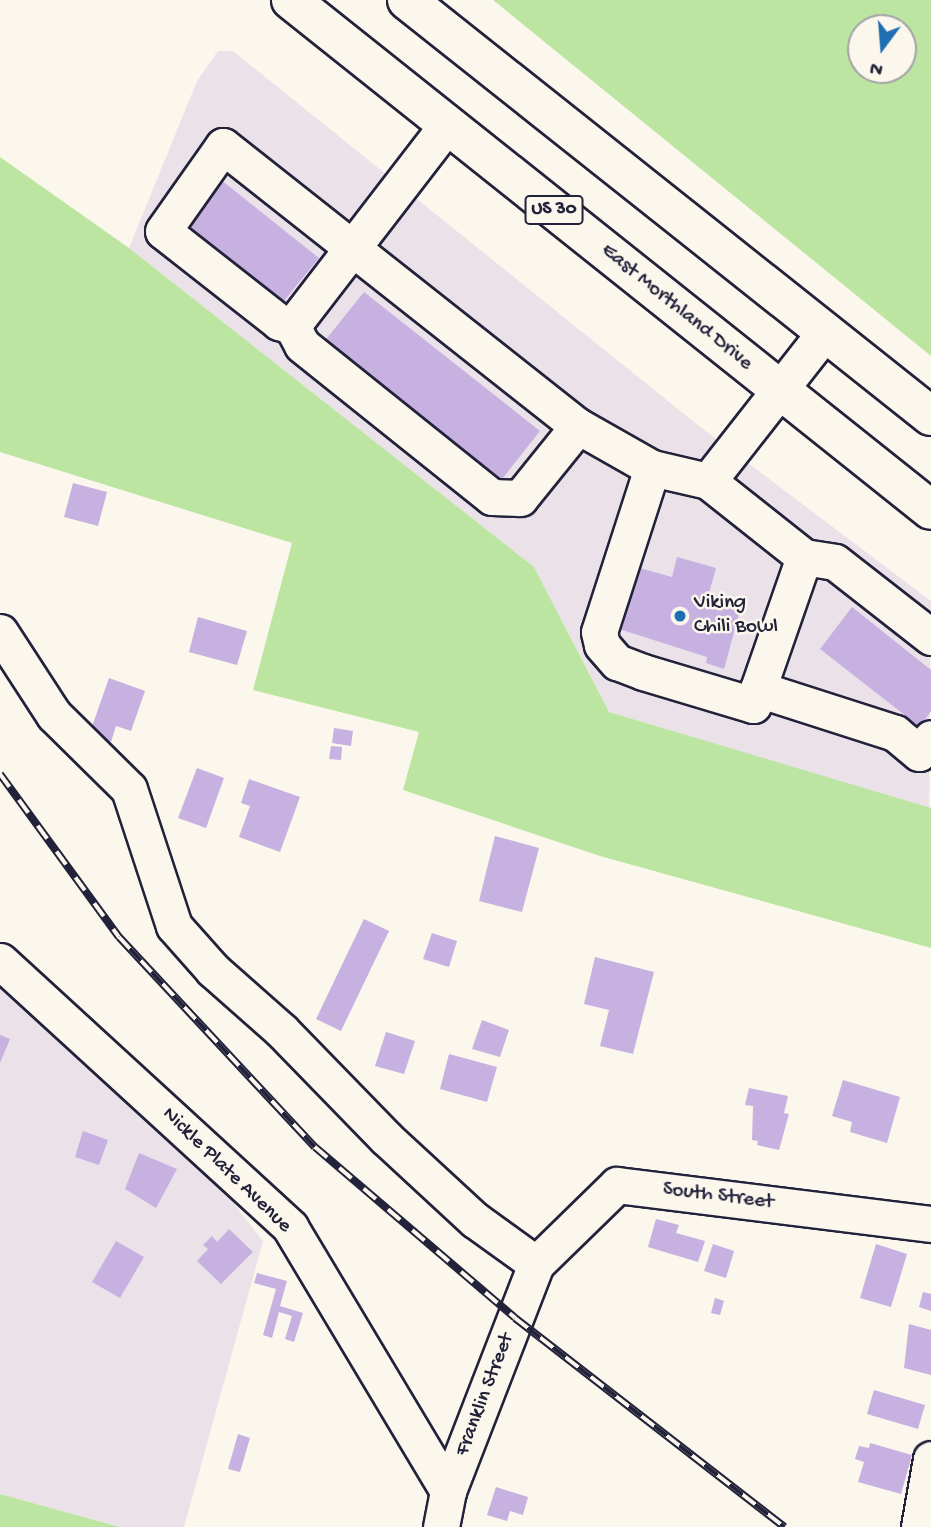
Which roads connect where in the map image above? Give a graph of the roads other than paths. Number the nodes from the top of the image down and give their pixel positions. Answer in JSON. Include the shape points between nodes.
{"nodes":[{"id":1,"x":291,"y":0,"type":"edge"},
{"id":2,"x":423,"y":6,"type":"edge"},
{"id":3,"x":447,"y":125,"type":"junction"},
{"id":4,"x":353,"y":248,"type":"junction"},
{"id":5,"x":292,"y":326,"type":"junction"},
{"id":6,"x":825,"y":332,"type":"junction"},
{"id":7,"x":779,"y":390,"type":"junction"},
{"id":8,"x":931,"y":416,"type":"edge"},
{"id":9,"x":578,"y":426,"type":"junction"},
{"id":10,"x":652,"y":468,"type":"junction"},
{"id":11,"x":708,"y":481,"type":"junction"},
{"id":12,"x":931,"y":510,"type":"edge"},
{"id":13,"x":804,"y":557,"type":"junction"},
{"id":14,"x":0,"y":632,"type":"edge"},
{"id":15,"x":931,"y":637,"type":"edge"},
{"id":16,"x":758,"y":689,"type":"junction"},
{"id":17,"x":931,"y":738,"type":"edge"},
{"id":18,"x":0,"y":961,"type":"edge"},
{"id":19,"x":931,"y":1224,"type":"edge"},
{"id":20,"x":536,"y":1264,"type":"junction"},
{"id":21,"x":931,"y":1459,"type":"edge"},
{"id":22,"x":448,"y":1491,"type":"junction"},
{"id":23,"x":442,"y":1527,"type":"edge"},
{"id":24,"x":919,"y":1527,"type":"edge"}],
"edges":[{"from":1,"to":3,"type":"highway","name":"East Morthland Drive","number":"US 30"},
{"from":2,"to":6,"type":"highway"},
{"from":3,"to":4,"type":"street"},
{"from":3,"to":7,"type":"highway","name":"East Morthland Drive","number":"US 30"},
{"from":4,"to":5,"type":"street"},
{"from":4,"to":5,"type":"street","via":[[223,146],[163,231],[279,321]]},
{"from":4,"to":9,"type":"street"},
{"from":5,"to":9,"type":"street","via":[[302,345],[492,497],[520,498]]},
{"from":6,"to":7,"type":"street"},
{"from":6,"to":8,"type":"highway"},
{"from":7,"to":11,"type":"street"},
{"from":7,"to":12,"type":"highway","name":"East Morthland Drive","number":"US 30"},
{"from":9,"to":10,"type":"street"},
{"from":10,"to":11,"type":"street"},
{"from":10,"to":16,"type":"street","via":[[599,632],[602,645],[617,662],[643,673],[754,705]]},
{"from":11,"to":13,"type":"street"},
{"from":13,"to":15,"type":"street","via":[[835,562]]},
{"from":13,"to":16,"type":"street"},
{"from":14,"to":20,"type":"street","via":[[54,715],[129,789],[174,926],[213,970],[281,1030],[386,1138],[475,1220]]},
{"from":16,"to":17,"type":"street","via":[[895,733],[919,753]]},
{"from":18,"to":22,"type":"street","name":"Nickle Plate Avenue","via":[[290,1227]]},
{"from":19,"to":20,"type":"street","name":"South Street","via":[[617,1185]]},
{"from":20,"to":22,"type":"street","name":"Franklin Street"},
{"from":21,"to":24,"type":"street"},
{"from":22,"to":23,"type":"street","name":"Franklin Street"}]}
